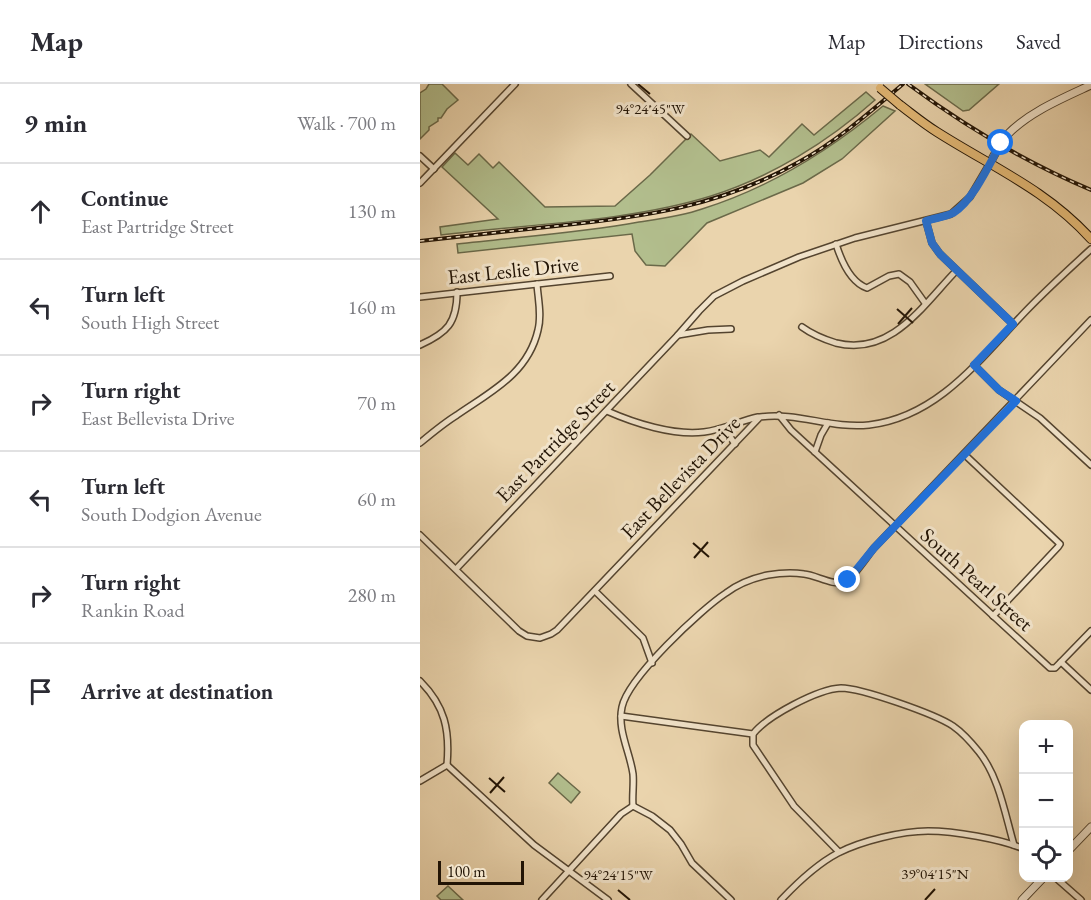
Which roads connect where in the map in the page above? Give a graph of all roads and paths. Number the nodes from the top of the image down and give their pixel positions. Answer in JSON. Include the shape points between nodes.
{"nodes":[{"id":1,"x":515,"y":84,"type":"edge"},
{"id":2,"x":631,"y":84,"type":"edge"},
{"id":3,"x":1091,"y":85,"type":"edge"},
{"id":4,"x":878,"y":86,"type":"edge"},
{"id":5,"x":687,"y":136,"type":"dead end"},
{"id":6,"x":420,"y":156,"type":"edge"},
{"id":7,"x":990,"y":163,"type":"junction"},
{"id":8,"x":434,"y":169,"type":"junction"},
{"id":9,"x":420,"y":183,"type":"edge"},
{"id":10,"x":926,"y":221,"type":"junction"},
{"id":11,"x":1091,"y":239,"type":"edge"},
{"id":12,"x":836,"y":244,"type":"junction"},
{"id":13,"x":1091,"y":249,"type":"edge"},
{"id":14,"x":956,"y":271,"type":"junction"},
{"id":15,"x":610,"y":276,"type":"dead end"},
{"id":16,"x":537,"y":284,"type":"junction"},
{"id":17,"x":457,"y":292,"type":"junction"},
{"id":18,"x":420,"y":297,"type":"edge"},
{"id":19,"x":925,"y":303,"type":"junction"},
{"id":20,"x":1091,"y":320,"type":"edge"},
{"id":21,"x":1013,"y":324,"type":"junction"},
{"id":22,"x":802,"y":327,"type":"dead end"},
{"id":23,"x":731,"y":329,"type":"dead end"},
{"id":24,"x":678,"y":335,"type":"junction"},
{"id":25,"x":420,"y":345,"type":"edge"},
{"id":26,"x":974,"y":365,"type":"junction"},
{"id":27,"x":1016,"y":401,"type":"junction"},
{"id":28,"x":607,"y":411,"type":"junction"},
{"id":29,"x":779,"y":415,"type":"junction"},
{"id":30,"x":760,"y":417,"type":"junction"},
{"id":31,"x":828,"y":423,"type":"junction"},
{"id":32,"x":724,"y":428,"type":"junction"},
{"id":33,"x":420,"y":443,"type":"edge"},
{"id":34,"x":735,"y":444,"type":"junction"},
{"id":35,"x":815,"y":452,"type":"junction"},
{"id":36,"x":964,"y":454,"type":"junction"},
{"id":37,"x":1091,"y":465,"type":"edge"},
{"id":38,"x":895,"y":527,"type":"junction"},
{"id":39,"x":420,"y":535,"type":"edge"},
{"id":40,"x":456,"y":569,"type":"junction"},
{"id":41,"x":844,"y":582,"type":"junction"},
{"id":42,"x":847,"y":590,"type":"dead end"},
{"id":43,"x":595,"y":591,"type":"junction"},
{"id":44,"x":993,"y":616,"type":"junction"},
{"id":45,"x":1091,"y":631,"type":"edge"},
{"id":46,"x":1061,"y":662,"type":"junction"},
{"id":47,"x":652,"y":663,"type":"junction"},
{"id":48,"x":420,"y":681,"type":"edge"},
{"id":49,"x":1091,"y":690,"type":"edge"},
{"id":50,"x":621,"y":716,"type":"junction"},
{"id":51,"x":753,"y":734,"type":"junction"},
{"id":52,"x":447,"y":765,"type":"junction"},
{"id":53,"x":420,"y":781,"type":"edge"},
{"id":54,"x":633,"y":806,"type":"junction"},
{"id":55,"x":1091,"y":827,"type":"edge"},
{"id":56,"x":1014,"y":845,"type":"junction"},
{"id":57,"x":1073,"y":846,"type":"edge"},
{"id":58,"x":1019,"y":847,"type":"edge"},
{"id":59,"x":839,"y":852,"type":"junction"},
{"id":60,"x":570,"y":872,"type":"junction"},
{"id":61,"x":1039,"y":882,"type":"edge"},
{"id":62,"x":1061,"y":882,"type":"edge"},
{"id":63,"x":542,"y":900,"type":"edge"},
{"id":64,"x":608,"y":900,"type":"edge"},
{"id":65,"x":731,"y":900,"type":"edge"},
{"id":66,"x":781,"y":900,"type":"edge"},
{"id":67,"x":1022,"y":900,"type":"edge"},
{"id":68,"x":1081,"y":900,"type":"edge"}],
"edges":[{"from":1,"to":8,"type":"street"},
{"from":2,"to":5,"type":"street"},
{"from":3,"to":7,"type":"street","via":[[1061,98],[1016,128],[1001,143]]},
{"from":4,"to":7,"type":"main road","bridge":true,"via":[[935,131]]},
{"from":6,"to":8,"type":"street"},
{"from":7,"to":10,"type":"street","name":"East Partridge Street","via":[[962,206],[951,214]]},
{"from":7,"to":11,"type":"main road","via":[[1052,202]]},
{"from":8,"to":9,"type":"street"},
{"from":10,"to":12,"type":"street","name":"East Partridge Street"},
{"from":10,"to":14,"type":"street","via":[[932,243]]},
{"from":12,"to":19,"type":"street","via":[[860,285],[867,288],[899,274]]},
{"from":12,"to":24,"type":"street","name":"East Partridge Street","via":[[731,286],[704,305]]},
{"from":13,"to":21,"type":"street","name":"East Bellevista Drive"},
{"from":14,"to":19,"type":"street"},
{"from":14,"to":21,"type":"street"},
{"from":15,"to":16,"type":"street","name":"East Leslie Drive"},
{"from":16,"to":17,"type":"street","name":"East Leslie Drive"},
{"from":16,"to":33,"type":"street","via":[[538,329],[522,365],[504,384]]},
{"from":17,"to":18,"type":"street","name":"East Leslie Drive"},
{"from":17,"to":25,"type":"street","via":[[450,325]]},
{"from":19,"to":22,"type":"street","via":[[891,336],[863,346],[820,338]]},
{"from":20,"to":27,"type":"street"},
{"from":21,"to":26,"type":"street","name":"East Bellevista Drive"},
{"from":23,"to":24,"type":"street"},
{"from":24,"to":28,"type":"street","name":"East Partridge Street"},
{"from":26,"to":27,"type":"street"},
{"from":26,"to":31,"type":"street","name":"East Bellevista Drive","via":[[954,386],[911,415],[870,425]]},
{"from":27,"to":36,"type":"street"},
{"from":27,"to":37,"type":"street"},
{"from":28,"to":32,"type":"street","via":[[632,422],[679,431]]},
{"from":28,"to":40,"type":"street","name":"East Partridge Street"},
{"from":29,"to":30,"type":"street","name":"East Bellevista Drive"},
{"from":29,"to":31,"type":"street","name":"East Bellevista Drive"},
{"from":29,"to":35,"type":"street","name":"South Pearl Street"},
{"from":30,"to":32,"type":"street"},
{"from":30,"to":34,"type":"street","name":"East Bellevista Drive"},
{"from":31,"to":35,"type":"street"},
{"from":32,"to":34,"type":"street"},
{"from":34,"to":43,"type":"street","name":"East Bellevista Drive"},
{"from":35,"to":38,"type":"street","name":"South Pearl Street"},
{"from":36,"to":38,"type":"street"},
{"from":36,"to":44,"type":"street","via":[[1060,544]]},
{"from":38,"to":41,"type":"street"},
{"from":38,"to":44,"type":"street","name":"South Pearl Street"},
{"from":39,"to":40,"type":"street"},
{"from":40,"to":43,"type":"street","name":"East Bellevista Drive","via":[[519,631],[534,638],[557,630]]},
{"from":41,"to":42,"type":"street"},
{"from":41,"to":47,"type":"street","via":[[781,573],[750,580],[726,592],[690,622]]},
{"from":43,"to":47,"type":"street","via":[[643,638]]},
{"from":44,"to":46,"type":"street","name":"South Pearl Street","via":[[1050,668]]},
{"from":45,"to":46,"type":"street"},
{"from":46,"to":49,"type":"street"},
{"from":47,"to":50,"type":"street","via":[[627,692]]},
{"from":48,"to":52,"type":"street","via":[[436,698],[446,724]]},
{"from":50,"to":51,"type":"street"},
{"from":50,"to":54,"type":"street","via":[[632,772]]},
{"from":51,"to":56,"type":"street","via":[[794,705],[839,688],[860,690],[937,717],[964,735],[988,765]]},
{"from":51,"to":59,"type":"street","via":[[753,745],[794,806]]},
{"from":52,"to":53,"type":"street"},
{"from":52,"to":60,"type":"street","via":[[534,845]]},
{"from":54,"to":60,"type":"street","via":[[621,814]]},
{"from":54,"to":65,"type":"street","via":[[670,830],[692,863]]},
{"from":55,"to":57,"type":"street"},
{"from":56,"to":58,"type":"street"},
{"from":56,"to":59,"type":"street","via":[[928,831],[880,839]]},
{"from":59,"to":66,"type":"street","via":[[810,872]]},
{"from":60,"to":63,"type":"street"},
{"from":60,"to":64,"type":"street"},
{"from":61,"to":67,"type":"street"},
{"from":62,"to":68,"type":"street"}]}
